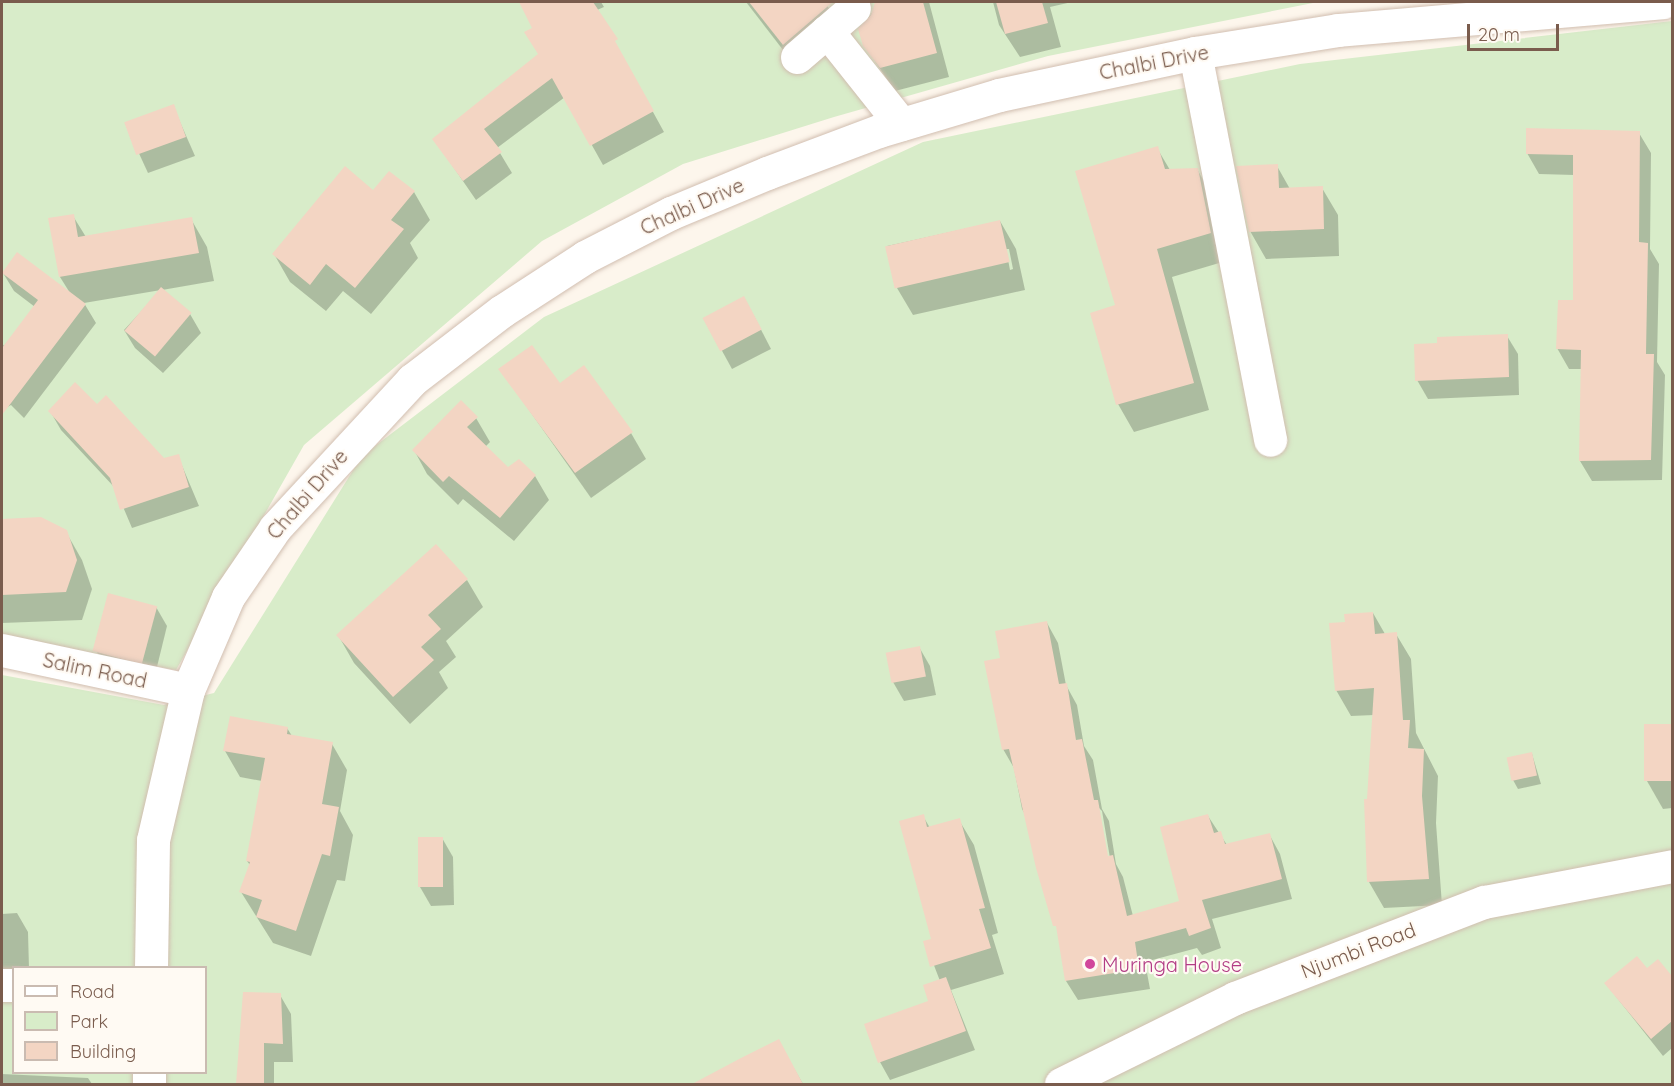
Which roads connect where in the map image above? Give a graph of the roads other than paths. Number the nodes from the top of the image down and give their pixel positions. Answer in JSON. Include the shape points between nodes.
{"nodes":[{"id":1,"x":1663,"y":2,"type":"edge"},
{"id":2,"x":854,"y":8,"type":"dead end"},
{"id":3,"x":827,"y":31,"type":"junction"},
{"id":4,"x":1195,"y":53,"type":"junction"},
{"id":5,"x":797,"y":57,"type":"dead end"},
{"id":6,"x":901,"y":124,"type":"junction"},
{"id":7,"x":1270,"y":440,"type":"dead end"},
{"id":8,"x":2,"y":650,"type":"edge"},
{"id":9,"x":188,"y":690,"type":"junction"},
{"id":10,"x":1672,"y":866,"type":"edge"},
{"id":11,"x":151,"y":966,"type":"edge"},
{"id":12,"x":1061,"y":1084,"type":"edge"}],
"edges":[{"from":1,"to":4,"type":"street","name":"Chalbi Drive","via":[[1338,30]]},
{"from":2,"to":3,"type":"street"},
{"from":3,"to":5,"type":"street"},
{"from":3,"to":6,"type":"street"},
{"from":4,"to":6,"type":"street","name":"Chalbi Drive","via":[[999,95]]},
{"from":4,"to":7,"type":"street"},
{"from":6,"to":9,"type":"street","name":"Chalbi Drive","via":[[714,195],[585,257],[502,311],[412,380],[275,528],[228,597]]},
{"from":8,"to":9,"type":"street","name":"Salim Road"},
{"from":9,"to":11,"type":"street","name":"Chalbi Drive","via":[[153,840]]},
{"from":10,"to":12,"type":"street","name":"Njumbi Road","via":[[1484,902],[1235,998]]}]}
